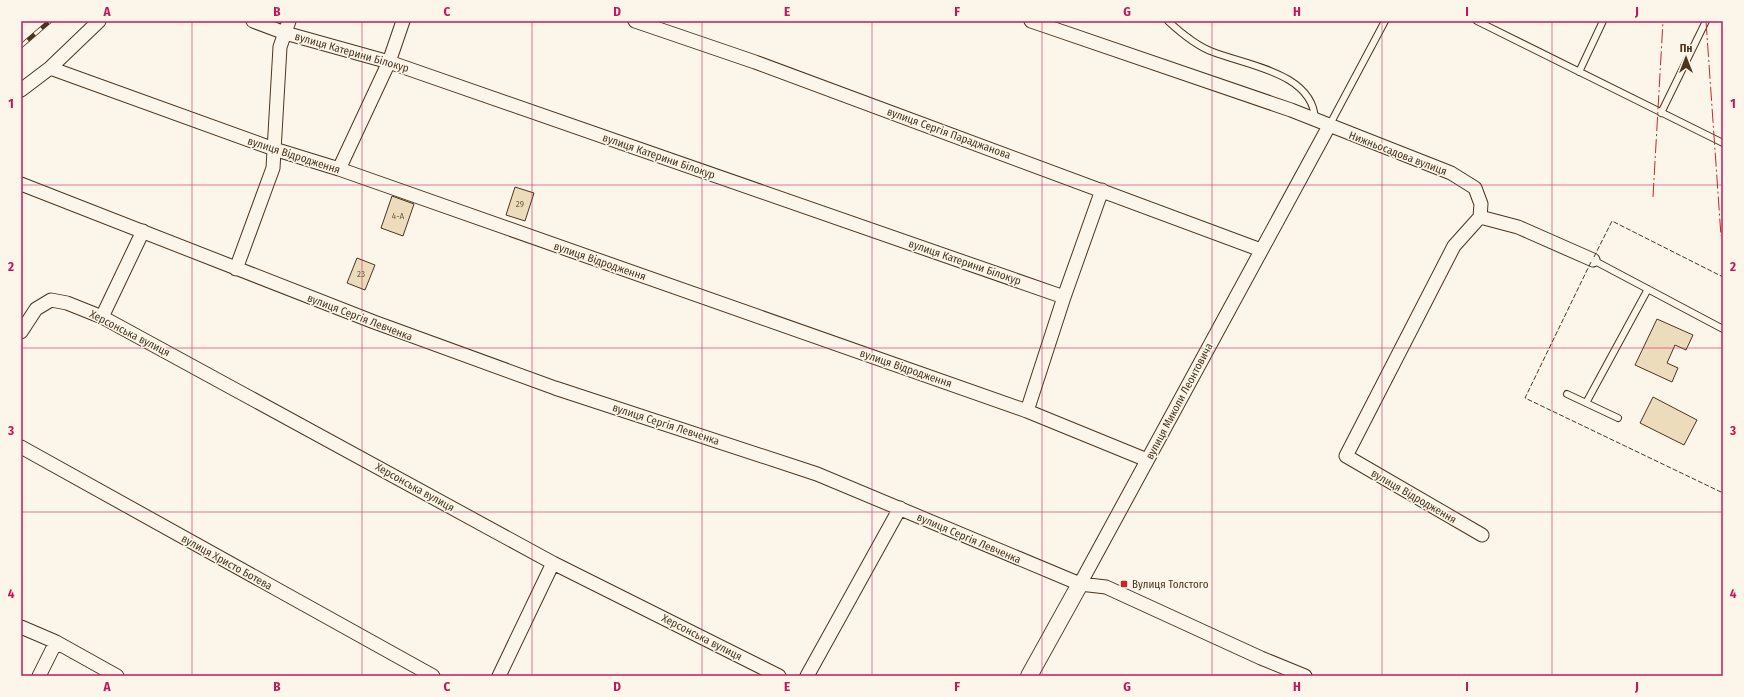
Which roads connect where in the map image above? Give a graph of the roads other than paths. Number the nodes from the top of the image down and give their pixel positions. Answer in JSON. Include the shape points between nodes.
{"nodes":[{"id":1,"x":99,"y":21,"type":"edge"},
{"id":2,"x":253,"y":21,"type":"edge"},
{"id":3,"x":404,"y":21,"type":"edge"},
{"id":4,"x":635,"y":21,"type":"edge"},
{"id":5,"x":1031,"y":21,"type":"edge"},
{"id":6,"x":1168,"y":21,"type":"edge"},
{"id":7,"x":1385,"y":21,"type":"edge"},
{"id":8,"x":1477,"y":21,"type":"edge"},
{"id":9,"x":1495,"y":21,"type":"edge"},
{"id":10,"x":1603,"y":21,"type":"edge"},
{"id":11,"x":1706,"y":21,"type":"edge"},
{"id":12,"x":287,"y":27,"type":"edge"},
{"id":13,"x":1491,"y":28,"type":"junction"},
{"id":14,"x":388,"y":62,"type":"junction"},
{"id":15,"x":50,"y":68,"type":"junction"},
{"id":16,"x":1579,"y":72,"type":"junction"},
{"id":17,"x":21,"y":90,"type":"edge"},
{"id":18,"x":1660,"y":113,"type":"junction"},
{"id":19,"x":1315,"y":120,"type":"junction"},
{"id":20,"x":1329,"y":126,"type":"junction"},
{"id":21,"x":1723,"y":143,"type":"edge"},
{"id":22,"x":274,"y":150,"type":"junction"},
{"id":23,"x":339,"y":169,"type":"junction"},
{"id":24,"x":21,"y":184,"type":"edge"},
{"id":25,"x":1102,"y":190,"type":"junction"},
{"id":26,"x":1480,"y":217,"type":"junction"},
{"id":27,"x":143,"y":231,"type":"junction"},
{"id":28,"x":1261,"y":250,"type":"junction"},
{"id":29,"x":1593,"y":260,"type":"joint"},
{"id":30,"x":236,"y":269,"type":"junction"},
{"id":31,"x":1648,"y":289,"type":"junction"},
{"id":32,"x":1064,"y":297,"type":"junction"},
{"id":33,"x":102,"y":317,"type":"junction"},
{"id":34,"x":1723,"y":329,"type":"edge"},
{"id":35,"x":21,"y":332,"type":"edge"},
{"id":36,"x":1567,"y":394,"type":"dead end"},
{"id":37,"x":1586,"y":403,"type":"junction"},
{"id":38,"x":1027,"y":411,"type":"junction"},
{"id":39,"x":1618,"y":418,"type":"dead end"},
{"id":40,"x":21,"y":447,"type":"edge"},
{"id":41,"x":1148,"y":460,"type":"junction"},
{"id":42,"x":900,"y":508,"type":"junction"},
{"id":43,"x":1482,"y":535,"type":"dead end"},
{"id":44,"x":553,"y":563,"type":"junction"},
{"id":45,"x":1080,"y":584,"type":"junction"},
{"id":46,"x":21,"y":627,"type":"edge"},
{"id":47,"x":56,"y":642,"type":"junction"},
{"id":48,"x":39,"y":676,"type":"edge"},
{"id":49,"x":117,"y":676,"type":"edge"},
{"id":50,"x":433,"y":676,"type":"edge"},
{"id":51,"x":499,"y":676,"type":"edge"},
{"id":52,"x":779,"y":676,"type":"edge"},
{"id":53,"x":807,"y":676,"type":"edge"},
{"id":54,"x":1028,"y":676,"type":"edge"},
{"id":55,"x":1305,"y":676,"type":"edge"}],
"edges":[{"from":1,"to":15,"type":"street"},
{"from":2,"to":12,"type":"street","name":"вулиця Катерини Білокур"},
{"from":3,"to":14,"type":"street"},
{"from":4,"to":25,"type":"street","name":"вулиця Сергія Параджанова","via":[[755,62]]},
{"from":5,"to":19,"type":"street","name":"Нижньосадова вулиця"},
{"from":6,"to":19,"type":"lane","via":[[1211,52],[1272,70],[1292,82],[1312,103]]},
{"from":7,"to":20,"type":"lane"},
{"from":8,"to":13,"type":"lane"},
{"from":9,"to":13,"type":"lane"},
{"from":10,"to":16,"type":"lane"},
{"from":11,"to":18,"type":"lane"},
{"from":12,"to":14,"type":"street","name":"вулиця Катерини Білокур"},
{"from":12,"to":22,"type":"street","via":[[280,47]]},
{"from":13,"to":16,"type":"lane"},
{"from":14,"to":23,"type":"street"},
{"from":14,"to":32,"type":"street","name":"вулиця Катерини Білокур"},
{"from":15,"to":17,"type":"street"},
{"from":15,"to":22,"type":"street","name":"вулиця Відродження"},
{"from":16,"to":18,"type":"lane"},
{"from":18,"to":21,"type":"lane"},
{"from":19,"to":20,"type":"street","name":"Нижньосадова вулиця"},
{"from":20,"to":26,"type":"street","name":"Нижньосадова вулиця","via":[[1451,173],[1475,188],[1481,204]]},
{"from":20,"to":28,"type":"street","name":"вулиця Миколи Леонтовича"},
{"from":22,"to":23,"type":"street","name":"вулиця Відродження"},
{"from":22,"to":30,"type":"street","via":[[273,168]]},
{"from":23,"to":38,"type":"street","name":"вулиця Відродження"},
{"from":24,"to":27,"type":"street","name":"вулиця Сергія Левченка"},
{"from":25,"to":28,"type":"street","name":"вулиця Сергія Параджанова"},
{"from":25,"to":32,"type":"street"},
{"from":26,"to":29,"type":"street","via":[[1518,227]]},
{"from":26,"to":43,"type":"street","name":"вулиця Відродження","via":[[1454,246],[1346,456]]},
{"from":27,"to":30,"type":"street","name":"вулиця Сергія Левченка"},
{"from":27,"to":33,"type":"street"},
{"from":28,"to":41,"type":"street","name":"вулиця Миколи Леонтовича"},
{"from":29,"to":31,"type":"lane"},
{"from":30,"to":42,"type":"street","name":"вулиця Сергія Левченка","via":[[555,388],[817,474]]},
{"from":31,"to":34,"type":"lane"},
{"from":31,"to":37,"type":"lane"},
{"from":32,"to":38,"type":"street"},
{"from":33,"to":35,"type":"street","name":"Херсонська вулиця","via":[[67,302],[51,300],[36,309]]},
{"from":33,"to":44,"type":"street","name":"Херсонська вулиця"},
{"from":36,"to":37,"type":"lane"},
{"from":37,"to":39,"type":"lane"},
{"from":38,"to":41,"type":"street","name":"вулиця Відродження"},
{"from":40,"to":50,"type":"street","name":"вулиця Христо Ботева"},
{"from":41,"to":45,"type":"street","name":"вулиця Миколи Леонтовича"},
{"from":42,"to":45,"type":"street","name":"вулиця Сергія Левченка"},
{"from":42,"to":53,"type":"street"},
{"from":44,"to":51,"type":"street"},
{"from":44,"to":52,"type":"street","name":"Херсонська вулиця"},
{"from":45,"to":54,"type":"street","name":"вулиця Миколи Леонтовича"},
{"from":45,"to":55,"type":"street","name":"вулиця Сергія Левченка","via":[[1106,587]]},
{"from":46,"to":47,"type":"street"},
{"from":47,"to":48,"type":"street"},
{"from":47,"to":49,"type":"street"}]}
